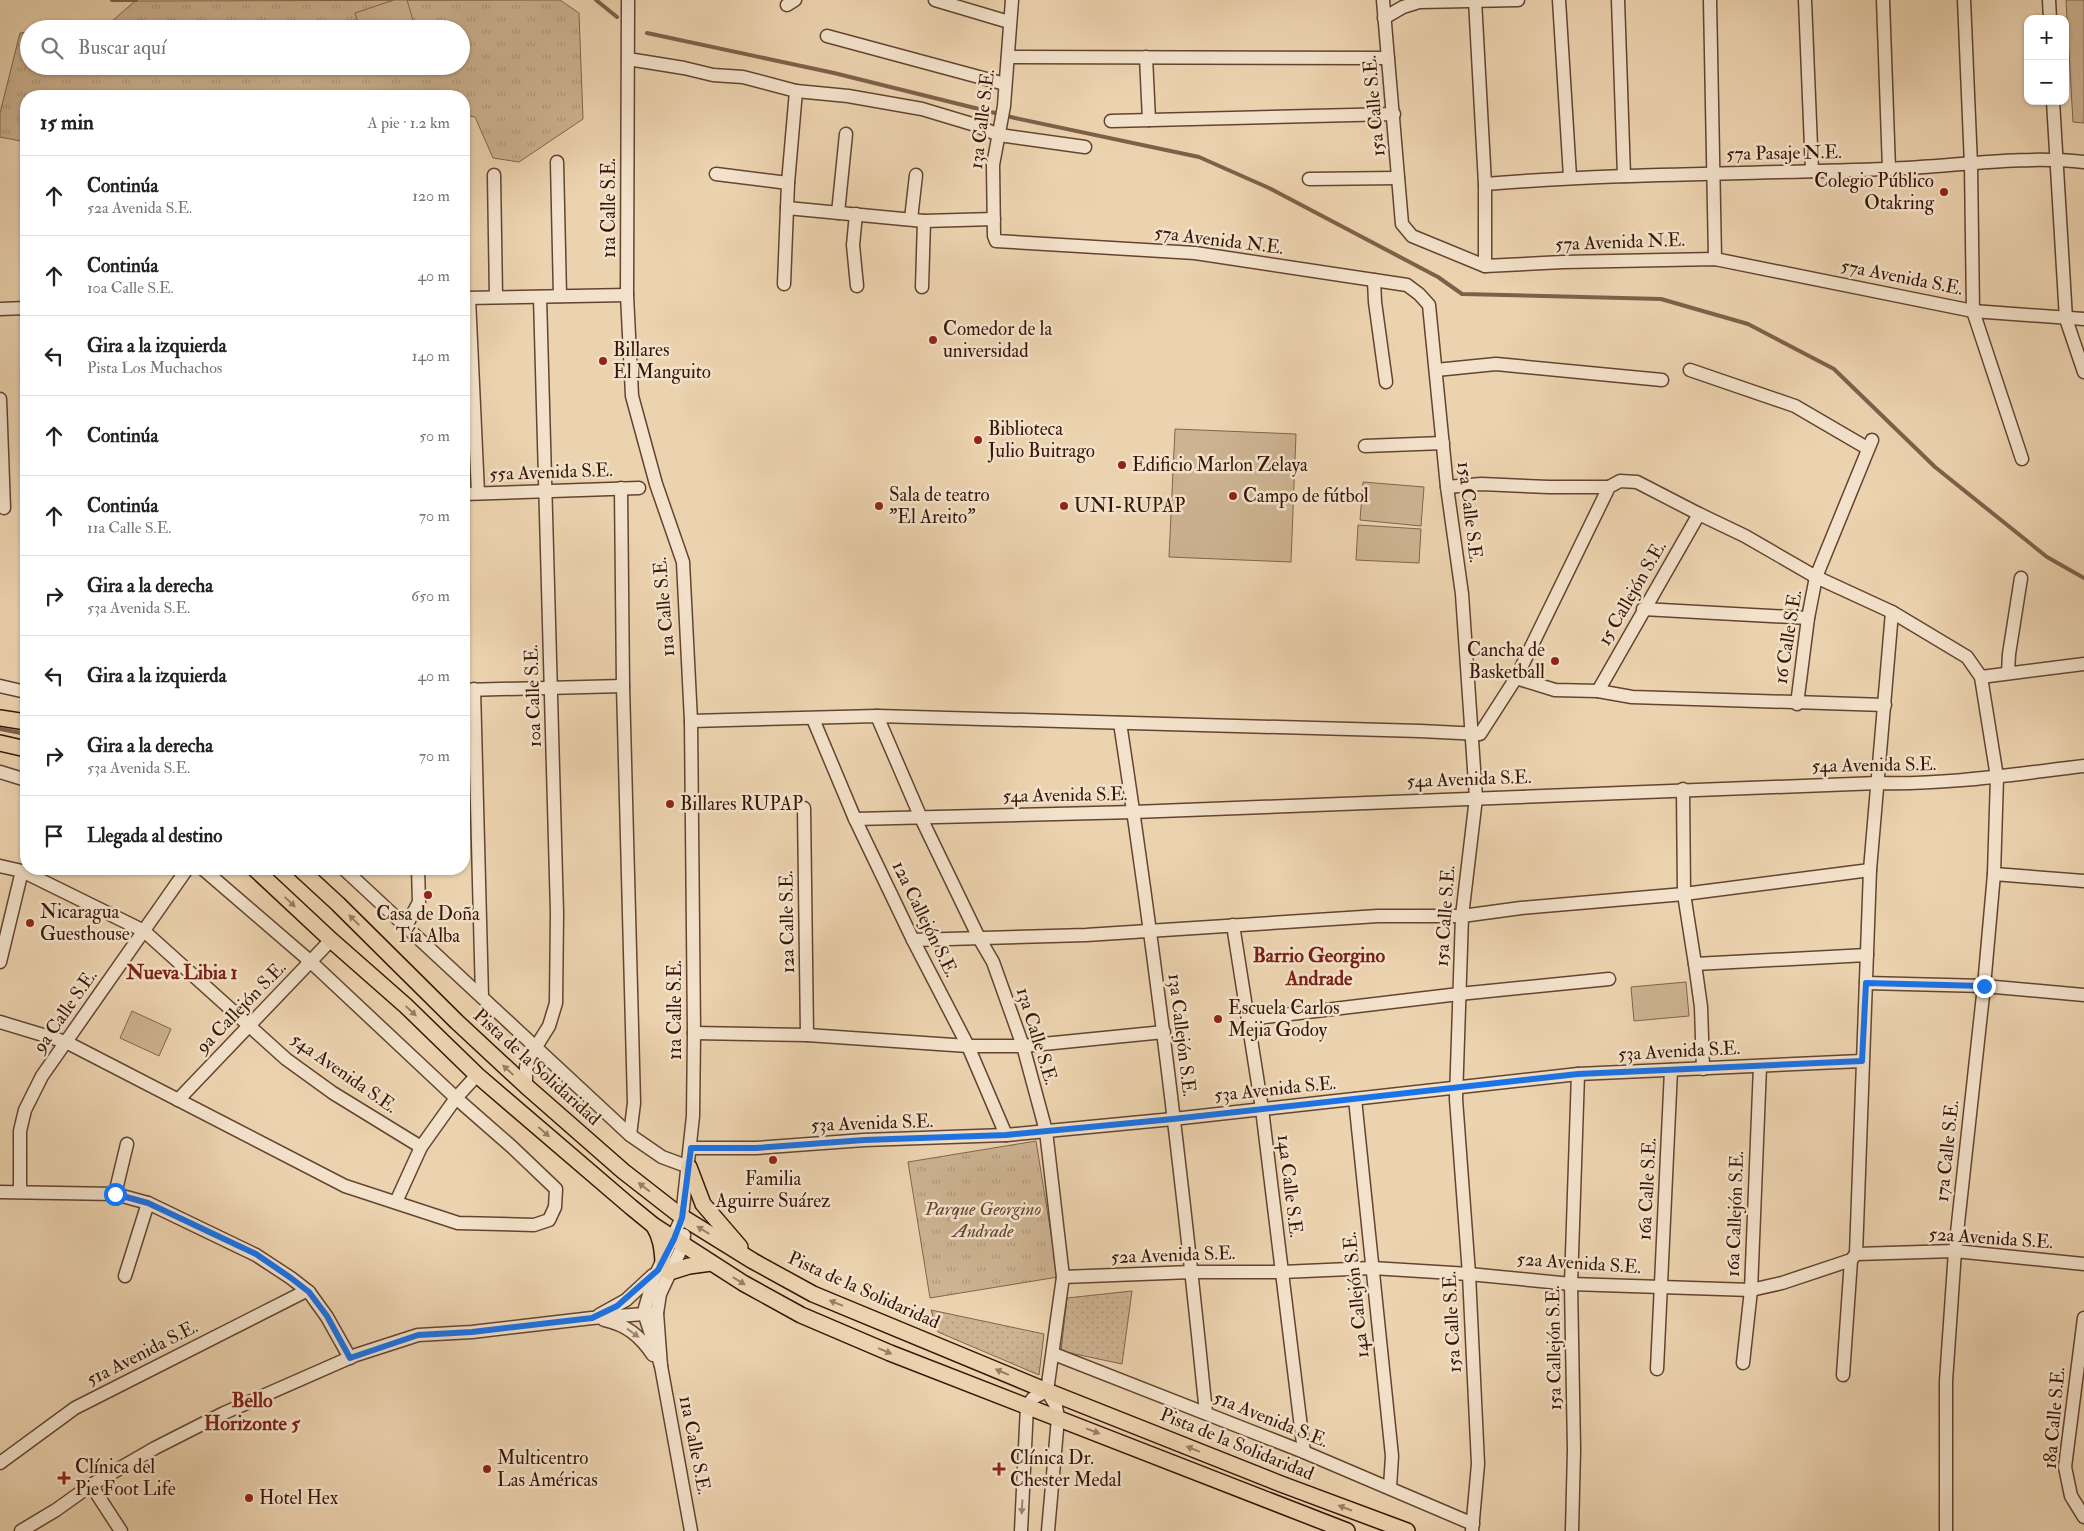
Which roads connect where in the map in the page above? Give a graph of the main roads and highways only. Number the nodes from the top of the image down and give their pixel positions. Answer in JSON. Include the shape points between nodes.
{"nodes":[{"id":1,"x":0,"y":718,"type":"edge"},
{"id":2,"x":20,"y":721,"type":"edge"},
{"id":3,"x":0,"y":743,"type":"edge"},
{"id":4,"x":20,"y":748,"type":"edge"},
{"id":5,"x":261,"y":875,"type":"edge"},
{"id":6,"x":307,"y":875,"type":"edge"},
{"id":7,"x":689,"y":1167,"type":"road end"},
{"id":8,"x":653,"y":1225,"type":"junction"},
{"id":9,"x":753,"y":1261,"type":"junction"},
{"id":10,"x":711,"y":1263,"type":"junction"},
{"id":11,"x":1347,"y":1531,"type":"edge"},
{"id":12,"x":1407,"y":1531,"type":"edge"}],
"edges":[{"from":1,"to":2,"type":"main road"},
{"from":3,"to":4,"type":"main road"},
{"from":5,"to":8,"type":"main road","one_way":true,"via":[[478,1075]]},
{"from":9,"to":6,"type":"main road","name":"Pista de la Solidaridad","one_way":true,"via":[[682,1218],[623,1171],[456,1022]]},
{"from":7,"to":9,"type":"main road","via":[[703,1204]]},
{"from":8,"to":10,"type":"main road"},
{"from":8,"to":10,"type":"main road","via":[[662,1245],[663,1268]]},
{"from":12,"to":9,"type":"main road","name":"Pista de la Solidaridad","one_way":true,"via":[[1047,1391],[813,1294]]},
{"from":10,"to":11,"type":"main road","one_way":true,"via":[[801,1315],[890,1353]]}]}
